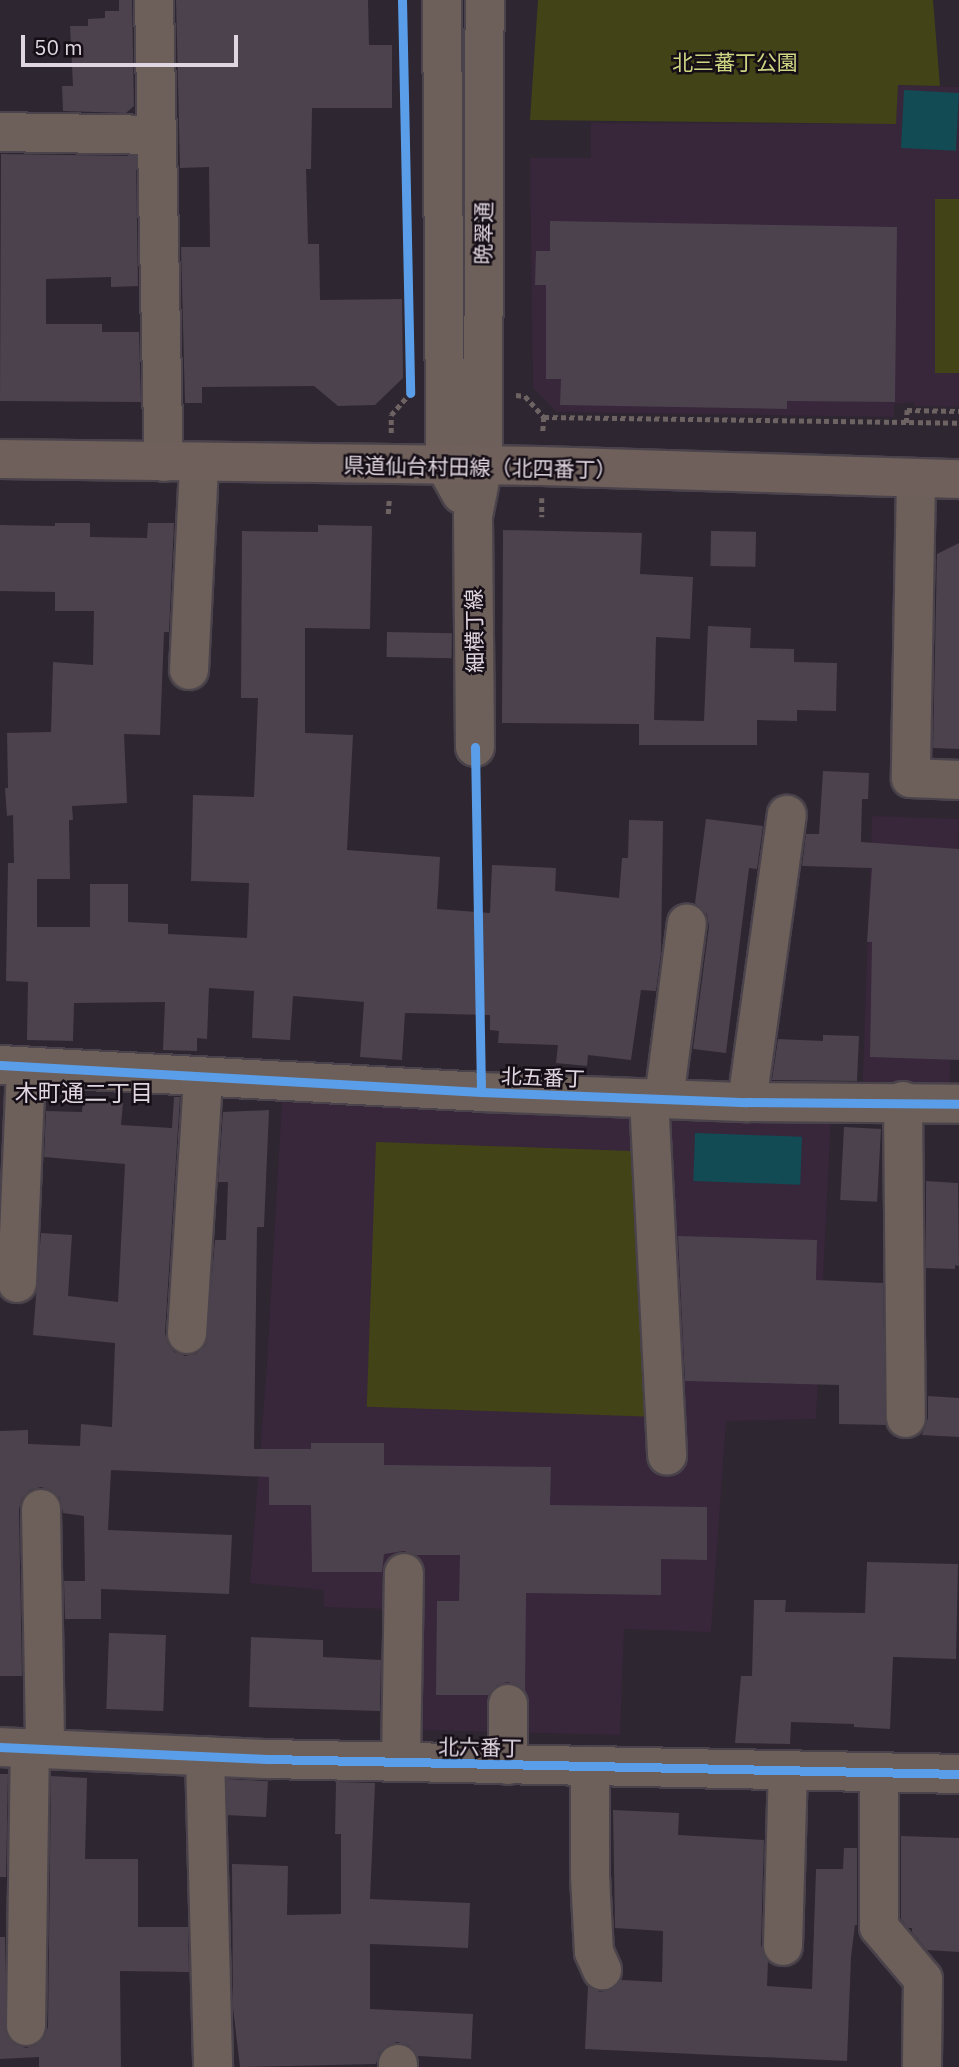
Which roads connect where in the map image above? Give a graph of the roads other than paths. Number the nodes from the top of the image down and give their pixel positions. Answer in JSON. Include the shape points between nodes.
{"nodes":[{"id":1,"x":154,"y":0,"type":"edge"},
{"id":2,"x":442,"y":0,"type":"edge"},
{"id":3,"x":485,"y":0,"type":"edge"},
{"id":4,"x":0,"y":132,"type":"edge"},
{"id":5,"x":158,"y":135,"type":"junction"},
{"id":6,"x":0,"y":459,"type":"edge"},
{"id":7,"x":181,"y":462,"type":"junction"},
{"id":8,"x":444,"y":465,"type":"junction"},
{"id":9,"x":483,"y":465,"type":"junction"},
{"id":10,"x":916,"y":478,"type":"junction"},
{"id":11,"x":959,"y":479,"type":"edge"},
{"id":12,"x":473,"y":516,"type":"junction"},
{"id":13,"x":189,"y":670,"type":"dead end"},
{"id":14,"x":475,"y":747,"type":"dead end"},
{"id":15,"x":959,"y":780,"type":"edge"},
{"id":16,"x":787,"y":815,"type":"dead end"},
{"id":17,"x":687,"y":923,"type":"dead end"},
{"id":18,"x":13,"y":1066,"type":"edge"},
{"id":19,"x":203,"y":1077,"type":"junction"},
{"id":20,"x":657,"y":1098,"type":"junction"},
{"id":21,"x":747,"y":1101,"type":"junction"},
{"id":22,"x":903,"y":1101,"type":"junction"},
{"id":23,"x":959,"y":1104,"type":"edge"},
{"id":24,"x":16,"y":1283,"type":"dead end"},
{"id":25,"x":187,"y":1334,"type":"dead end"},
{"id":26,"x":906,"y":1418,"type":"dead end"},
{"id":27,"x":667,"y":1456,"type":"dead end"},
{"id":28,"x":41,"y":1509,"type":"dead end"},
{"id":29,"x":404,"y":1573,"type":"dead end"},
{"id":30,"x":508,"y":1704,"type":"dead end"},
{"id":31,"x":25,"y":1748,"type":"edge"},
{"id":32,"x":205,"y":1756,"type":"junction"},
{"id":33,"x":401,"y":1762,"type":"junction"},
{"id":34,"x":508,"y":1765,"type":"junction"},
{"id":35,"x":590,"y":1766,"type":"junction"},
{"id":36,"x":788,"y":1771,"type":"junction"},
{"id":37,"x":879,"y":1772,"type":"junction"},
{"id":38,"x":959,"y":1774,"type":"edge"},
{"id":39,"x":783,"y":1946,"type":"dead end"},
{"id":40,"x":603,"y":1970,"type":"dead end"},
{"id":41,"x":26,"y":2026,"type":"dead end"},
{"id":42,"x":213,"y":2067,"type":"edge"},
{"id":43,"x":922,"y":2067,"type":"edge"}],
"edges":[{"from":1,"to":5,"type":"street"},
{"from":2,"to":8,"type":"street","name":"晩翠通"},
{"from":3,"to":9,"type":"street","name":"晩翠通"},
{"from":4,"to":5,"type":"street"},
{"from":5,"to":7,"type":"street"},
{"from":6,"to":7,"type":"main road","name":"県道仙台村田線（北四番丁）"},
{"from":7,"to":8,"type":"main road","name":"県道仙台村田線（北四番丁）"},
{"from":7,"to":13,"type":"street"},
{"from":8,"to":9,"type":"main road","name":"県道仙台村田線（北四番丁）"},
{"from":8,"to":12,"type":"street"},
{"from":9,"to":10,"type":"main road","name":"県道仙台村田線（北四番丁）"},
{"from":9,"to":12,"type":"street","name":"晩翠通"},
{"from":10,"to":11,"type":"main road","name":"県道仙台村田線（北四番丁）"},
{"from":10,"to":15,"type":"street","via":[[911,778]]},
{"from":12,"to":14,"type":"street","name":"細横丁線"},
{"from":16,"to":21,"type":"street"},
{"from":17,"to":20,"type":"street"},
{"from":18,"to":19,"type":"street","name":"北五番丁"},
{"from":18,"to":24,"type":"street"},
{"from":19,"to":20,"type":"street","name":"北五番丁"},
{"from":19,"to":25,"type":"street"},
{"from":20,"to":21,"type":"street","name":"北五番丁"},
{"from":20,"to":27,"type":"street"},
{"from":21,"to":22,"type":"street","name":"北五番丁"},
{"from":22,"to":23,"type":"street","name":"北五番丁"},
{"from":22,"to":26,"type":"street"},
{"from":28,"to":31,"type":"street"},
{"from":29,"to":33,"type":"street"},
{"from":30,"to":34,"type":"street"},
{"from":31,"to":32,"type":"street","name":"北六番丁"},
{"from":31,"to":41,"type":"street"},
{"from":32,"to":33,"type":"street","name":"北六番丁"},
{"from":32,"to":42,"type":"street"},
{"from":33,"to":34,"type":"street","name":"北六番丁"},
{"from":34,"to":35,"type":"street","name":"北六番丁"},
{"from":35,"to":36,"type":"street","name":"北六番丁"},
{"from":35,"to":40,"type":"street","via":[[594,1952]]},
{"from":36,"to":37,"type":"street","name":"北六番丁"},
{"from":36,"to":39,"type":"street"},
{"from":37,"to":38,"type":"street","name":"北六番丁"},
{"from":37,"to":43,"type":"street","via":[[879,1927],[923,1979]]}]}
